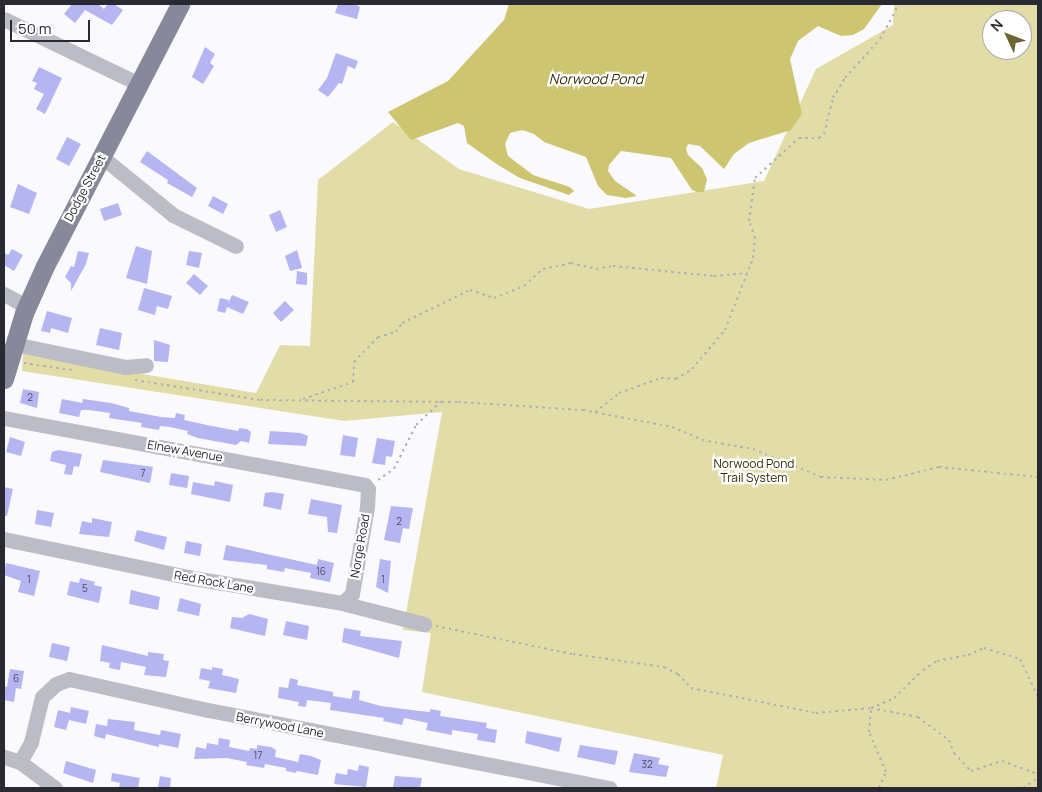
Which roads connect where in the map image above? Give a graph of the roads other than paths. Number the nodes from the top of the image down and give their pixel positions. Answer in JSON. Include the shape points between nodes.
{"nodes":[{"id":1,"x":180,"y":4,"type":"edge"},
{"id":2,"x":4,"y":19,"type":"edge"},
{"id":3,"x":139,"y":84,"type":"junction"},
{"id":4,"x":101,"y":156,"type":"junction"},
{"id":5,"x":236,"y":246,"type":"dead end"},
{"id":6,"x":4,"y":294,"type":"edge"},
{"id":7,"x":27,"y":307,"type":"junction"},
{"id":8,"x":14,"y":344,"type":"junction"},
{"id":9,"x":146,"y":365,"type":"dead end"},
{"id":10,"x":4,"y":379,"type":"edge"},
{"id":11,"x":4,"y":418,"type":"edge"},
{"id":12,"x":365,"y":485,"type":"joint"},
{"id":13,"x":4,"y":539,"type":"edge"},
{"id":14,"x":342,"y":603,"type":"junction"},
{"id":15,"x":424,"y":624,"type":"road end"},
{"id":16,"x":4,"y":758,"type":"edge"},
{"id":17,"x":20,"y":762,"type":"junction"},
{"id":18,"x":55,"y":788,"type":"edge"},
{"id":19,"x":610,"y":788,"type":"edge"}],
"edges":[{"from":1,"to":3,"type":"main road","name":"Dodge Street"},
{"from":2,"to":3,"type":"street"},
{"from":3,"to":4,"type":"main road","name":"Dodge Street"},
{"from":4,"to":5,"type":"street","via":[[173,215]]},
{"from":4,"to":7,"type":"main road","name":"Dodge Street"},
{"from":6,"to":7,"type":"street"},
{"from":7,"to":8,"type":"main road","name":"Dodge Street"},
{"from":8,"to":9,"type":"street","via":[[125,367]]},
{"from":8,"to":10,"type":"main road","name":"Dodge Street"},
{"from":11,"to":12,"type":"street","name":"Elnew Avenue"},
{"from":12,"to":14,"type":"street","name":"Norge Road","via":[[368,489],[367,507],[352,594]]},
{"from":13,"to":14,"type":"street","name":"Red Rock Lane","via":[[187,577]]},
{"from":14,"to":15,"type":"street","name":"Red Rock Lane"},
{"from":16,"to":17,"type":"street"},
{"from":17,"to":18,"type":"street"},
{"from":17,"to":19,"type":"street","name":"Berrywood Lane","via":[[31,742],[42,696],[56,684],[69,679],[236,716]]}]}
